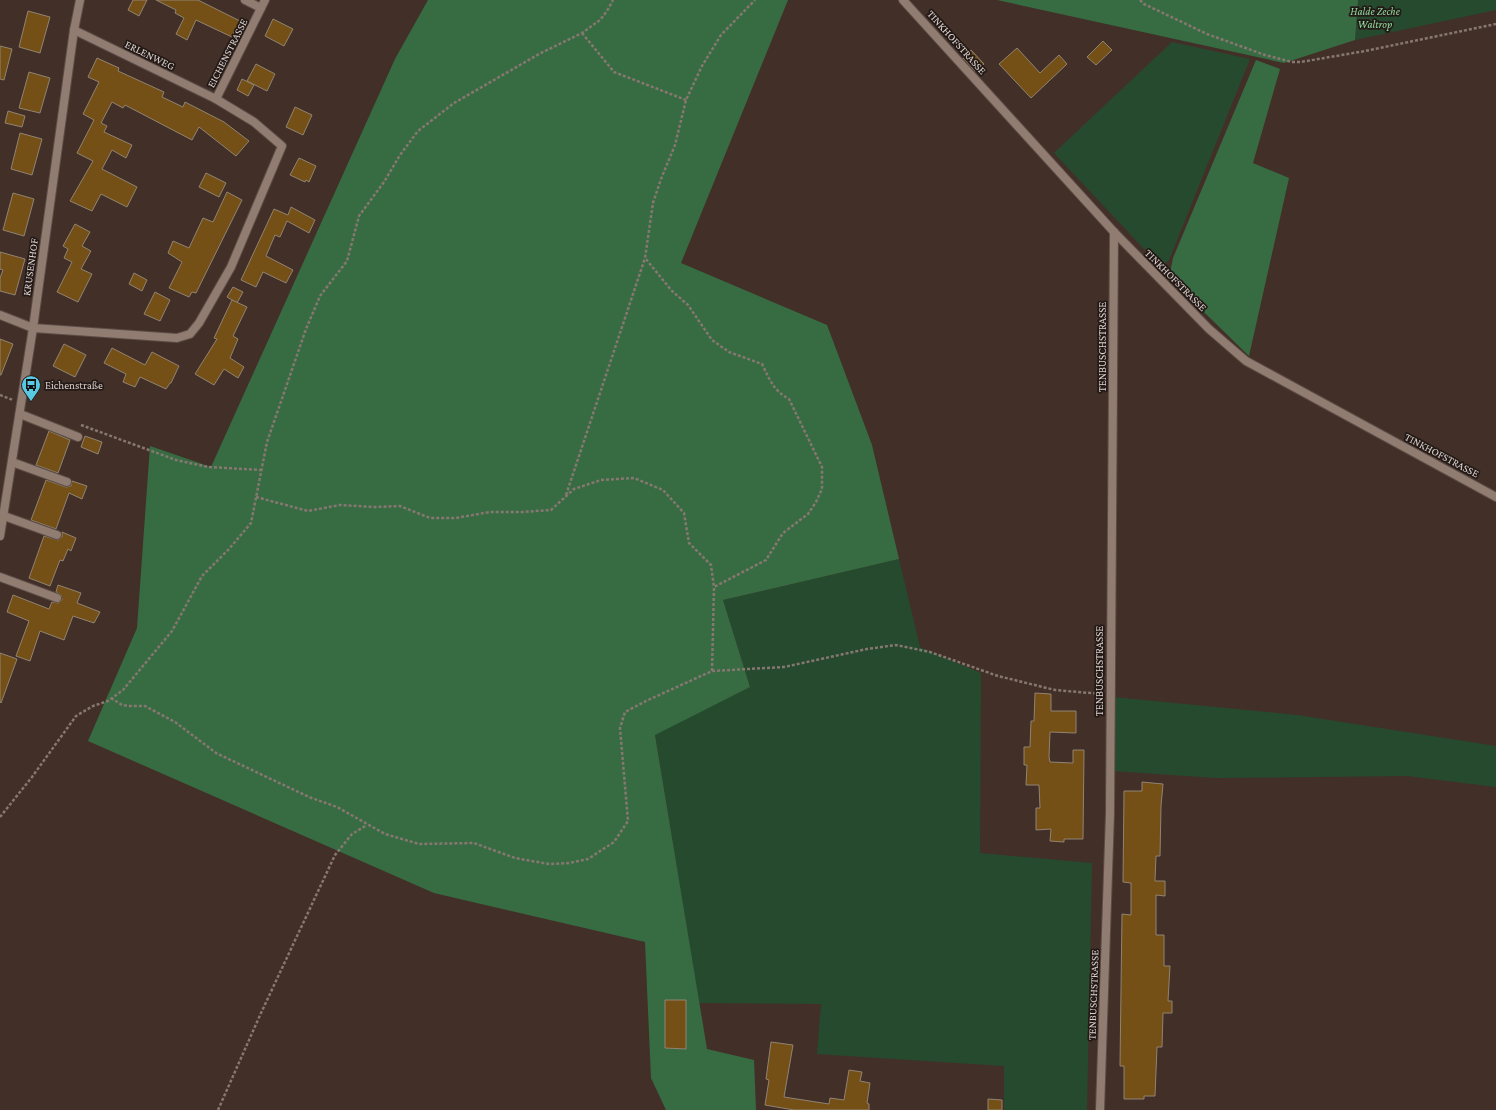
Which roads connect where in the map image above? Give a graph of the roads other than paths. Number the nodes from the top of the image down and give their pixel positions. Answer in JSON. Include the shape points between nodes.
{"nodes":[{"id":1,"x":80,"y":0,"type":"edge"},
{"id":2,"x":245,"y":0,"type":"edge"},
{"id":3,"x":266,"y":0,"type":"edge"},
{"id":4,"x":903,"y":0,"type":"edge"},
{"id":5,"x":261,"y":8,"type":"junction"},
{"id":6,"x":74,"y":30,"type":"junction"},
{"id":7,"x":216,"y":99,"type":"junction"},
{"id":8,"x":1114,"y":232,"type":"junction"},
{"id":9,"x":0,"y":315,"type":"edge"},
{"id":10,"x":33,"y":328,"type":"junction"},
{"id":11,"x":20,"y":414,"type":"junction"},
{"id":12,"x":78,"y":437,"type":"dead end"},
{"id":13,"x":12,"y":462,"type":"junction"},
{"id":14,"x":67,"y":482,"type":"dead end"},
{"id":15,"x":1496,"y":497,"type":"edge"},
{"id":16,"x":4,"y":516,"type":"junction"},
{"id":17,"x":56,"y":535,"type":"dead end"},
{"id":18,"x":0,"y":536,"type":"edge"},
{"id":19,"x":0,"y":577,"type":"edge"},
{"id":20,"x":57,"y":598,"type":"dead end"},
{"id":21,"x":1100,"y":1110,"type":"edge"}],
"edges":[{"from":1,"to":6,"type":"street","name":"KRUSENHOF"},
{"from":2,"to":5,"type":"street"},
{"from":3,"to":5,"type":"street","name":"EICHENSTRASSE"},
{"from":4,"to":8,"type":"street","name":"TINKHOFSTRASSE"},
{"from":5,"to":7,"type":"street","name":"EICHENSTRASSE"},
{"from":6,"to":7,"type":"street","name":"ERLENWEG"},
{"from":6,"to":10,"type":"street","name":"KRUSENHOF"},
{"from":7,"to":10,"type":"street","name":"EICHENSTRASSE","via":[[254,122],[282,146],[231,267],[199,323],[190,334],[177,338]]},
{"from":8,"to":15,"type":"street","name":"TINKHOFSTRASSE","via":[[1209,329],[1246,361]]},
{"from":8,"to":21,"type":"street","name":"TENBUSCHSTRASSE","via":[[1110,813]]},
{"from":9,"to":10,"type":"street"},
{"from":10,"to":11,"type":"street","name":"KRUSENHOF"},
{"from":11,"to":12,"type":"street"},
{"from":11,"to":13,"type":"street","name":"KRUSENHOF"},
{"from":13,"to":14,"type":"street"},
{"from":13,"to":16,"type":"street","name":"KRUSENHOF"},
{"from":16,"to":17,"type":"street"},
{"from":16,"to":18,"type":"street","name":"KRUSENHOF"},
{"from":19,"to":20,"type":"street"}]}
